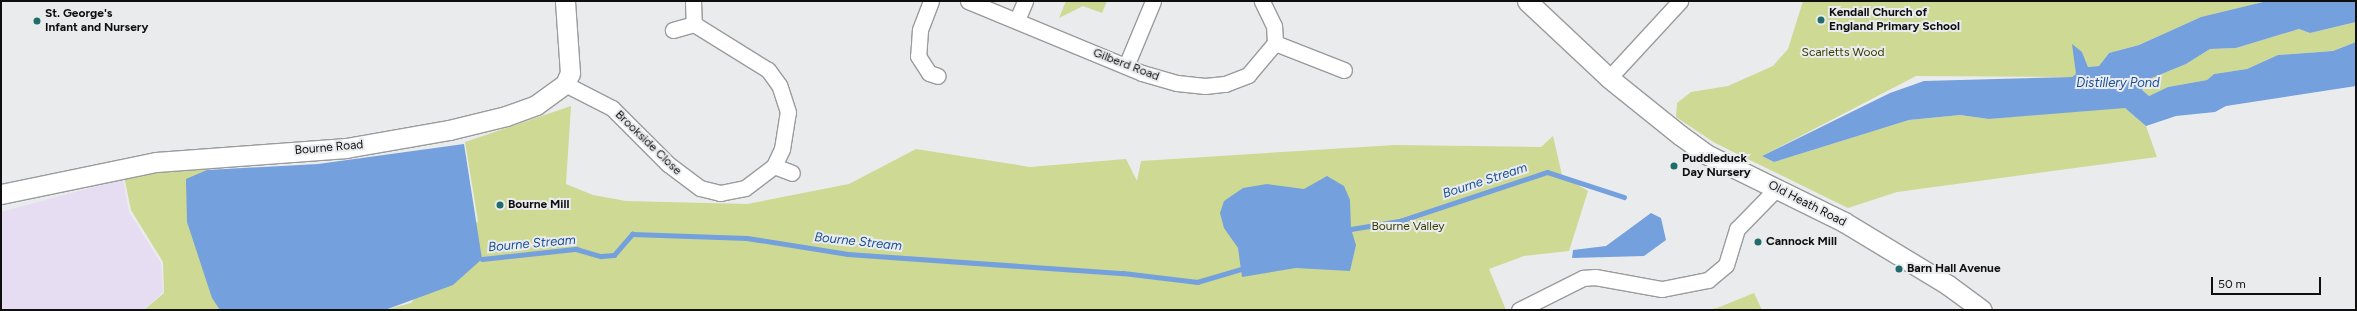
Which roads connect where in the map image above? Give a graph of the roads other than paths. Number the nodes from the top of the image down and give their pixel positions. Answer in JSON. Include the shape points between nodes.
{"nodes":[{"id":1,"x":565,"y":1,"type":"edge"},
{"id":2,"x":693,"y":1,"type":"edge"},
{"id":3,"x":931,"y":1,"type":"edge"},
{"id":4,"x":968,"y":1,"type":"edge"},
{"id":5,"x":1025,"y":1,"type":"edge"},
{"id":6,"x":1153,"y":1,"type":"edge"},
{"id":7,"x":1262,"y":1,"type":"edge"},
{"id":8,"x":1527,"y":1,"type":"edge"},
{"id":9,"x":1680,"y":1,"type":"edge"},
{"id":10,"x":1017,"y":20,"type":"junction"},
{"id":11,"x":694,"y":24,"type":"junction"},
{"id":12,"x":673,"y":30,"type":"dead end"},
{"id":13,"x":1275,"y":43,"type":"junction"},
{"id":14,"x":1126,"y":66,"type":"junction"},
{"id":15,"x":1344,"y":70,"type":"dead end"},
{"id":16,"x":938,"y":76,"type":"dead end"},
{"id":17,"x":1609,"y":78,"type":"junction"},
{"id":18,"x":565,"y":84,"type":"junction"},
{"id":19,"x":774,"y":166,"type":"junction"},
{"id":20,"x":792,"y":172,"type":"dead end"},
{"id":21,"x":1777,"y":188,"type":"junction"},
{"id":22,"x":1,"y":194,"type":"edge"},
{"id":23,"x":1519,"y":310,"type":"edge"},
{"id":24,"x":1982,"y":310,"type":"edge"}],
"edges":[{"from":1,"to":18,"type":"street","via":[[570,73]]},
{"from":2,"to":11,"type":"street"},
{"from":3,"to":16,"type":"street","via":[[920,30],[918,56],[929,73]]},
{"from":4,"to":10,"type":"street","name":"Gilberd Road"},
{"from":5,"to":10,"type":"street"},
{"from":6,"to":14,"type":"street"},
{"from":7,"to":13,"type":"street","via":[[1274,26]]},
{"from":8,"to":17,"type":"street","name":"Old Heath Road"},
{"from":9,"to":17,"type":"street"},
{"from":10,"to":14,"type":"street","name":"Gilberd Road"},
{"from":11,"to":12,"type":"street"},
{"from":11,"to":19,"type":"street","name":"Brookside Close","via":[[768,70],[779,85],[788,112],[782,148]]},
{"from":13,"to":14,"type":"street","name":"Gilberd Road","via":[[1248,76],[1225,84],[1177,83]]},
{"from":13,"to":15,"type":"street"},
{"from":17,"to":21,"type":"street","name":"Old Heath Road","via":[[1703,151]]},
{"from":18,"to":19,"type":"street","name":"Brookside Close","via":[[612,108],[668,164],[700,188],[720,193],[745,188]]},
{"from":18,"to":22,"type":"street","name":"Bourne Road","via":[[536,105],[449,130],[346,148],[156,162]]},
{"from":19,"to":20,"type":"street"},
{"from":21,"to":23,"type":"street","via":[[1737,229],[1726,265],[1708,280],[1662,289],[1595,277],[1583,278]]},
{"from":21,"to":24,"type":"street","name":"Old Heath Road","via":[[1844,222],[1948,285]]}]}
